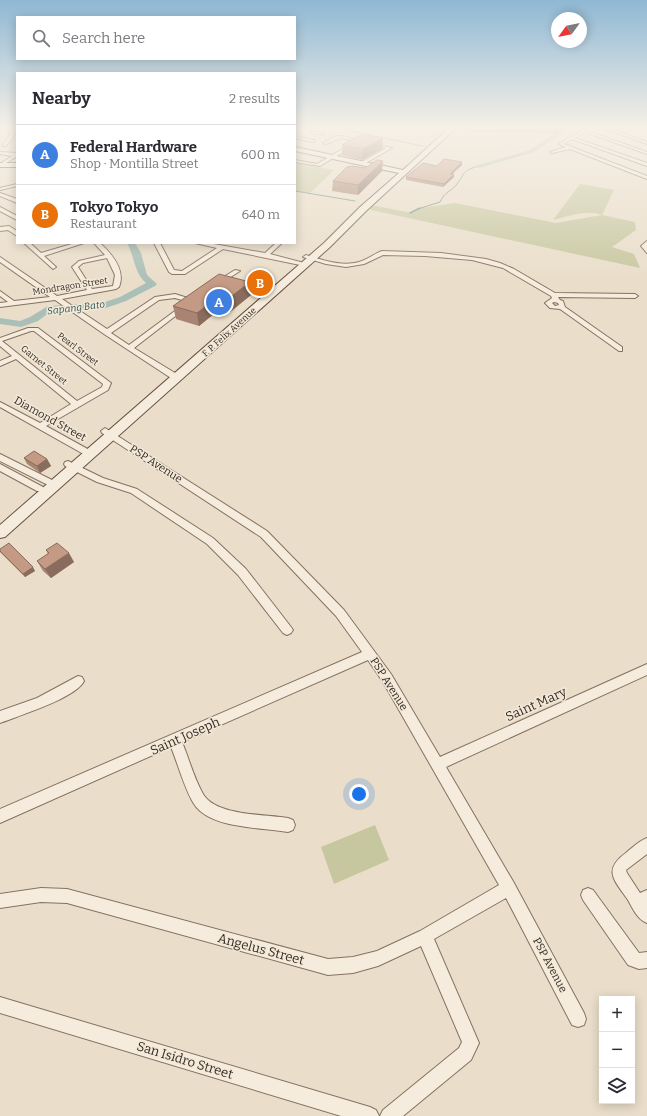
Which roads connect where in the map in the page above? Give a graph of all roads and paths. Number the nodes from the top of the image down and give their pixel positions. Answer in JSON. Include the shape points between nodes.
{"nodes":[{"id":1,"x":389,"y":179,"type":"edge"},
{"id":2,"x":16,"y":186,"type":"edge"},
{"id":3,"x":0,"y":189,"type":"edge"},
{"id":4,"x":0,"y":194,"type":"edge"},
{"id":5,"x":16,"y":201,"type":"edge"},
{"id":6,"x":0,"y":209,"type":"edge"},
{"id":7,"x":15,"y":219,"type":"edge"},
{"id":8,"x":0,"y":229,"type":"edge"},
{"id":9,"x":16,"y":231,"type":"edge"},
{"id":10,"x":28,"y":244,"type":"edge"},
{"id":11,"x":62,"y":244,"type":"edge"},
{"id":12,"x":78,"y":244,"type":"edge"},
{"id":13,"x":98,"y":244,"type":"edge"},
{"id":14,"x":158,"y":244,"type":"edge"},
{"id":15,"x":203,"y":244,"type":"edge"},
{"id":16,"x":278,"y":244,"type":"edge"},
{"id":17,"x":66,"y":248,"type":"junction"},
{"id":18,"x":223,"y":248,"type":"junction"},
{"id":19,"x":41,"y":255,"type":"junction"},
{"id":20,"x":266,"y":255,"type":"junction"},
{"id":21,"x":108,"y":256,"type":"junction"},
{"id":22,"x":0,"y":259,"type":"edge"},
{"id":23,"x":306,"y":260,"type":"junction"},
{"id":24,"x":496,"y":266,"type":"junction"},
{"id":25,"x":53,"y":267,"type":"dead end"},
{"id":26,"x":237,"y":271,"type":"dead end"},
{"id":27,"x":211,"y":287,"type":"edge"},
{"id":28,"x":91,"y":292,"type":"junction"},
{"id":29,"x":0,"y":294,"type":"edge"},
{"id":30,"x":198,"y":296,"type":"edge"},
{"id":31,"x":635,"y":296,"type":"dead end"},
{"id":32,"x":55,"y":298,"type":"junction"},
{"id":33,"x":192,"y":301,"type":"junction"},
{"id":34,"x":557,"y":301,"type":"junction"},
{"id":35,"x":14,"y":304,"type":"junction"},
{"id":36,"x":0,"y":305,"type":"edge"},
{"id":37,"x":106,"y":333,"type":"junction"},
{"id":38,"x":0,"y":340,"type":"edge"},
{"id":39,"x":0,"y":343,"type":"edge"},
{"id":40,"x":129,"y":348,"type":"junction"},
{"id":41,"x":619,"y":349,"type":"dead end"},
{"id":42,"x":17,"y":356,"type":"junction"},
{"id":43,"x":0,"y":364,"type":"edge"},
{"id":44,"x":173,"y":377,"type":"junction"},
{"id":45,"x":0,"y":404,"type":"edge"},
{"id":46,"x":76,"y":404,"type":"junction"},
{"id":47,"x":39,"y":427,"type":"junction"},
{"id":48,"x":108,"y":433,"type":"junction"},
{"id":49,"x":87,"y":452,"type":"junction"},
{"id":50,"x":0,"y":456,"type":"edge"},
{"id":51,"x":71,"y":466,"type":"junction"},
{"id":52,"x":0,"y":467,"type":"edge"},
{"id":53,"x":48,"y":485,"type":"junction"},
{"id":54,"x":0,"y":522,"type":"edge"},
{"id":55,"x":0,"y":533,"type":"edge"},
{"id":56,"x":287,"y":630,"type":"dead end"},
{"id":57,"x":370,"y":654,"type":"junction"},
{"id":58,"x":647,"y":669,"type":"edge"},
{"id":59,"x":78,"y":681,"type":"dead end"},
{"id":60,"x":0,"y":717,"type":"edge"},
{"id":61,"x":175,"y":740,"type":"junction"},
{"id":62,"x":437,"y":765,"type":"junction"},
{"id":63,"x":0,"y":816,"type":"edge"},
{"id":64,"x":288,"y":825,"type":"dead end"},
{"id":65,"x":647,"y":845,"type":"edge"},
{"id":66,"x":510,"y":888,"type":"junction"},
{"id":67,"x":588,"y":895,"type":"dead end"},
{"id":68,"x":642,"y":900,"type":"edge"},
{"id":69,"x":0,"y":901,"type":"edge"},
{"id":70,"x":647,"y":916,"type":"edge"},
{"id":71,"x":425,"y":936,"type":"junction"},
{"id":72,"x":647,"y":960,"type":"edge"},
{"id":73,"x":0,"y":1005,"type":"edge"},
{"id":74,"x":578,"y":1018,"type":"dead end"},
{"id":75,"x":370,"y":1116,"type":"edge"},
{"id":76,"x":389,"y":1116,"type":"edge"}],
"edges":[{"from":1,"to":23,"type":"main road","name":"F. P. Felix Avenue"},
{"from":2,"to":3,"type":"street"},
{"from":4,"to":5,"type":"street"},
{"from":6,"to":7,"type":"street"},
{"from":8,"to":9,"type":"street","via":[[8,227]]},
{"from":10,"to":19,"type":"street"},
{"from":11,"to":17,"type":"street"},
{"from":12,"to":17,"type":"street"},
{"from":13,"to":21,"type":"street","name":"Mondragon Street"},
{"from":14,"to":18,"type":"street","via":[[172,272],[177,273],[183,273]]},
{"from":15,"to":18,"type":"street"},
{"from":16,"to":20,"type":"street"},
{"from":17,"to":19,"type":"street"},
{"from":18,"to":20,"type":"street"},
{"from":19,"to":25,"type":"street"},
{"from":20,"to":23,"type":"street"},
{"from":21,"to":28,"type":"street","name":"Mondragon Street","via":[[114,263],[119,279],[118,285],[111,289]]},
{"from":21,"to":28,"type":"street","via":[[82,262],[75,267]]},
{"from":22,"to":32,"type":"street"},
{"from":23,"to":24,"type":"street","via":[[354,269],[385,256],[434,257]]},
{"from":23,"to":44,"type":"main road","name":"F. P. Felix Avenue"},
{"from":24,"to":34,"type":"street"},
{"from":24,"to":34,"type":"street","via":[[544,294],[549,301]]},
{"from":26,"to":27,"type":"street"},
{"from":28,"to":32,"type":"street","name":"Mondragon Street"},
{"from":29,"to":35,"type":"street"},
{"from":30,"to":33,"type":"street"},
{"from":31,"to":34,"type":"street"},
{"from":32,"to":35,"type":"street","name":"Mondragon Street"},
{"from":32,"to":37,"type":"street"},
{"from":33,"to":37,"type":"street","via":[[175,296],[157,298]]},
{"from":33,"to":40,"type":"street"},
{"from":34,"to":41,"type":"street"},
{"from":35,"to":36,"type":"street","name":"Mondragon Street"},
{"from":37,"to":40,"type":"street"},
{"from":38,"to":46,"type":"street","name":"Pearl Street","via":[[38,330],[107,382],[107,385]]},
{"from":39,"to":42,"type":"street","name":"Garnet Street"},
{"from":40,"to":44,"type":"street"},
{"from":42,"to":43,"type":"street"},
{"from":42,"to":46,"type":"street","name":"Garnet Street"},
{"from":44,"to":48,"type":"main road","name":"F. P. Felix Avenue"},
{"from":45,"to":47,"type":"street","name":"Diamond Street"},
{"from":46,"to":47,"type":"street"},
{"from":47,"to":49,"type":"street","name":"Diamond Street"},
{"from":48,"to":49,"type":"main road","name":"F. P. Felix Avenue"},
{"from":48,"to":57,"type":"street","name":"PSP Avenue","via":[[264,534],[340,613]]},
{"from":49,"to":51,"type":"main road","name":"F. P. Felix Avenue"},
{"from":50,"to":53,"type":"street"},
{"from":51,"to":53,"type":"main road","name":"F. P. Felix Avenue"},
{"from":51,"to":56,"type":"street","via":[[100,480],[134,491],[210,541],[242,572]]},
{"from":52,"to":53,"type":"street"},
{"from":53,"to":54,"type":"main road","name":"F. P. Felix Avenue"},
{"from":53,"to":55,"type":"main road","name":"F. P. Felix Avenue"},
{"from":57,"to":61,"type":"street","name":"Saint Joseph"},
{"from":57,"to":62,"type":"street","name":"PSP Avenue","via":[[387,678]]},
{"from":58,"to":62,"type":"street","name":"Saint Mary"},
{"from":59,"to":60,"type":"street","via":[[41,702]]},
{"from":61,"to":63,"type":"street","name":"Saint Joseph"},
{"from":61,"to":64,"type":"street","via":[[197,796],[208,810],[220,815]]},
{"from":62,"to":66,"type":"street","name":"PSP Avenue"},
{"from":65,"to":68,"type":"street","via":[[621,865],[619,870],[620,876]]},
{"from":66,"to":71,"type":"street","name":"Angelus Street"},
{"from":66,"to":74,"type":"street","name":"PSP Avenue"},
{"from":67,"to":72,"type":"street","via":[[634,958],[638,962]]},
{"from":68,"to":70,"type":"street"},
{"from":69,"to":71,"type":"street","name":"Angelus Street","via":[[41,895],[66,896],[328,967],[353,965],[378,958]]},
{"from":71,"to":76,"type":"street","via":[[471,1043],[465,1054]]},
{"from":73,"to":75,"type":"street","name":"San Isidro Street"}]}
